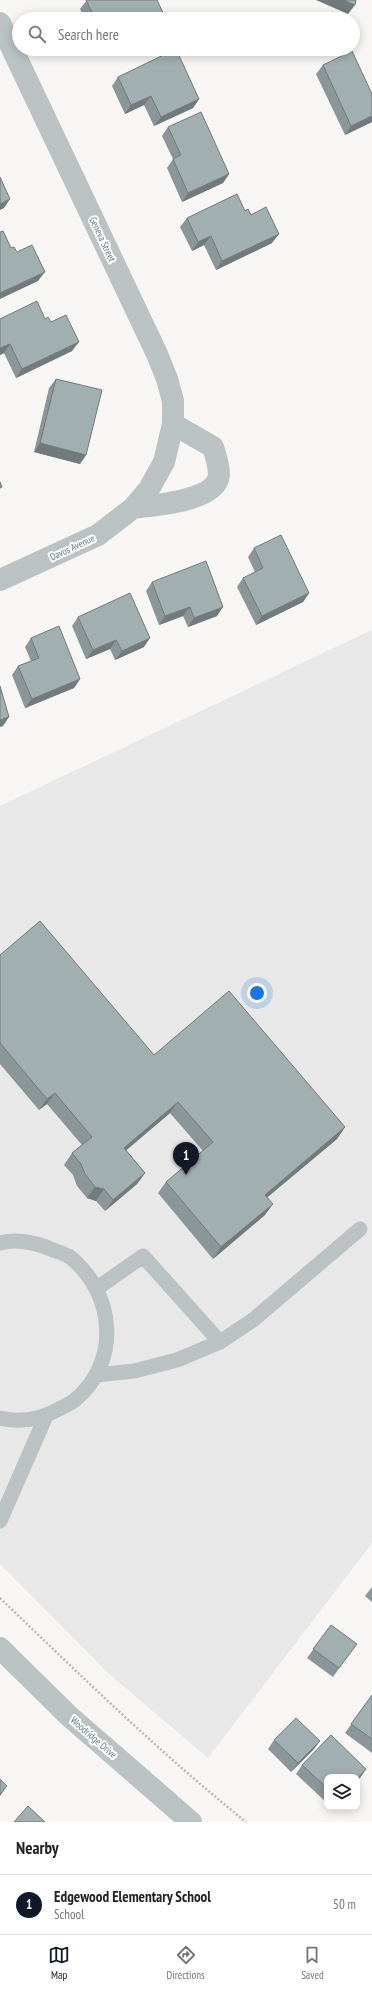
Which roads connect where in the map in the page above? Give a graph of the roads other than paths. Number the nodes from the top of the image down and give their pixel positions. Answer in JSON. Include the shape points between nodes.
{"nodes":[{"id":1,"x":0,"y":23,"type":"edge"},
{"id":2,"x":12,"y":48,"type":"edge"},
{"id":3,"x":16,"y":56,"type":"edge"},
{"id":4,"x":173,"y":424,"type":"junction"},
{"id":5,"x":164,"y":462,"type":"joint"},
{"id":6,"x":133,"y":508,"type":"junction"},
{"id":7,"x":0,"y":580,"type":"edge"},
{"id":8,"x":360,"y":1229,"type":"dead end"},
{"id":9,"x":0,"y":1243,"type":"edge"},
{"id":10,"x":96,"y":1289,"type":"junction"},
{"id":11,"x":220,"y":1342,"type":"junction"},
{"id":12,"x":96,"y":1375,"type":"junction"},
{"id":13,"x":46,"y":1416,"type":"junction"},
{"id":14,"x":0,"y":1418,"type":"edge"},
{"id":15,"x":0,"y":1522,"type":"edge"},
{"id":16,"x":0,"y":1648,"type":"edge"},
{"id":17,"x":192,"y":1822,"type":"edge"}],
"edges":[{"from":1,"to":2,"type":"street","name":"Geneva Street"},
{"from":3,"to":4,"type":"street","name":"Geneva Street","via":[[157,354],[173,401]]},
{"from":4,"to":5,"type":"street","name":"Geneva Street"},
{"from":4,"to":6,"type":"street","via":[[213,447],[219,476],[211,489],[192,498]]},
{"from":5,"to":6,"type":"street","name":"Davos Avenue","via":[[149,490]]},
{"from":6,"to":7,"type":"street","name":"Davos Avenue","via":[[98,535]]},
{"from":8,"to":11,"type":"lane","via":[[253,1320]]},
{"from":9,"to":10,"type":"lane","via":[[39,1243],[69,1257],[93,1280]]},
{"from":10,"to":11,"type":"lane","via":[[144,1256]]},
{"from":10,"to":12,"type":"lane","via":[[106,1311],[107,1344]]},
{"from":11,"to":12,"type":"lane","via":[[177,1360],[134,1371]]},
{"from":12,"to":13,"type":"lane","via":[[74,1400]]},
{"from":13,"to":14,"type":"lane","via":[[13,1421]]},
{"from":13,"to":15,"type":"lane"},
{"from":16,"to":17,"type":"street","name":"Woodridge Drive","via":[[69,1716]]}]}
